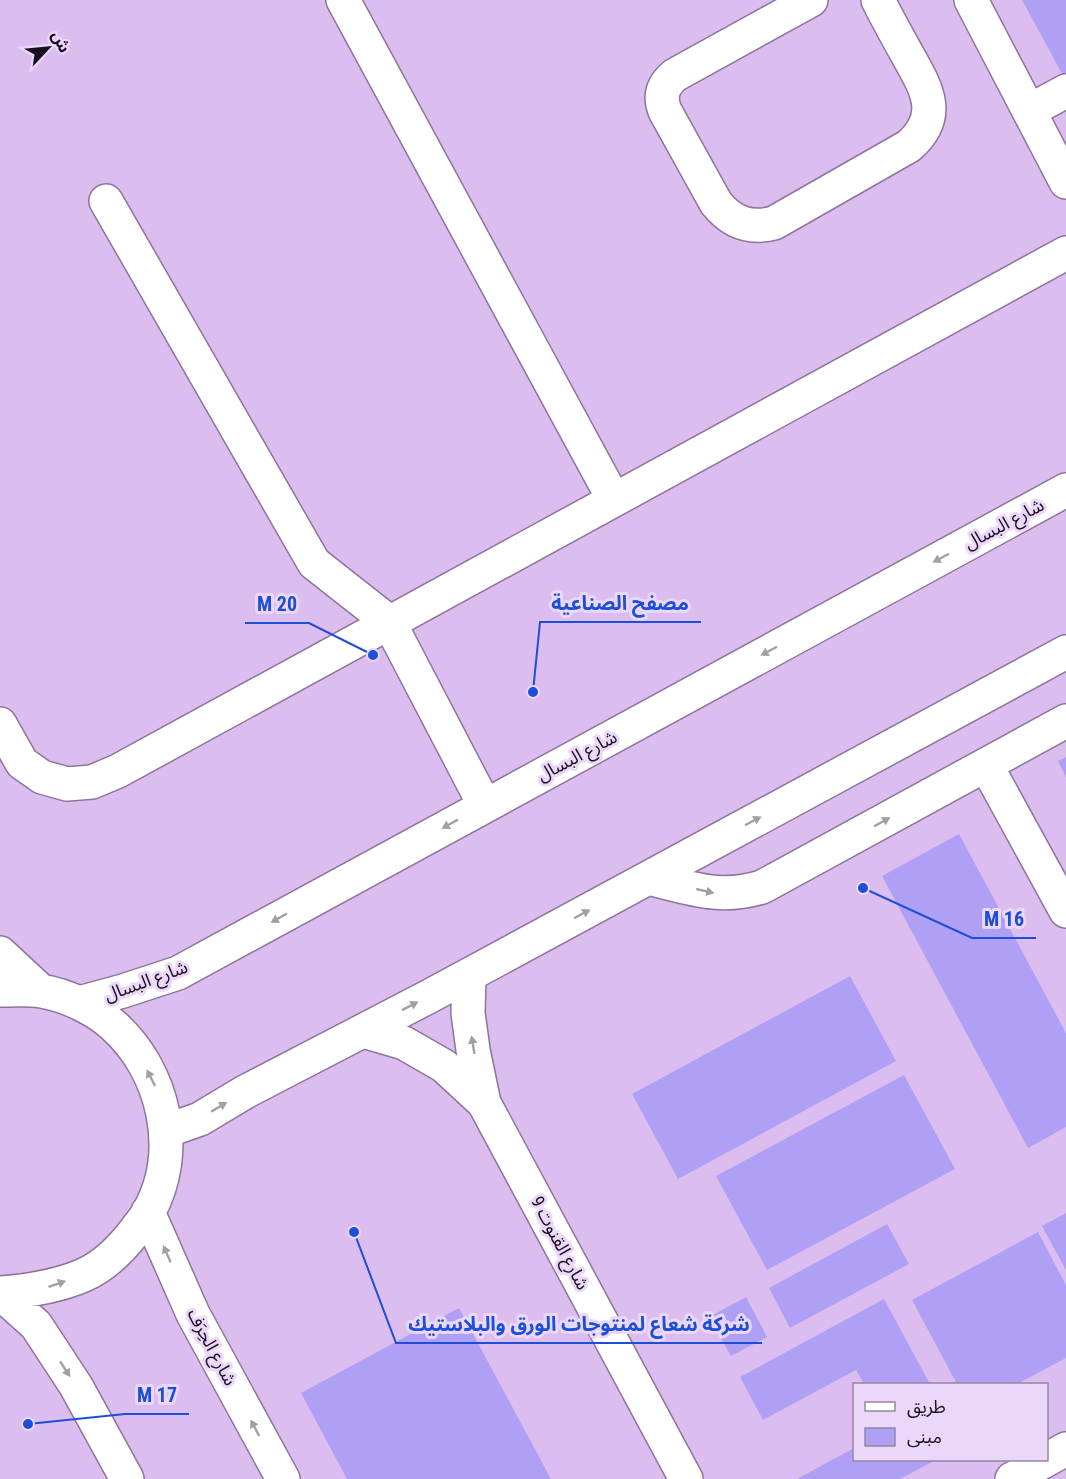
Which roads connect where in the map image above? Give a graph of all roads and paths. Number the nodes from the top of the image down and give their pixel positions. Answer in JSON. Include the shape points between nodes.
{"nodes":[{"id":1,"x":343,"y":0,"type":"edge"},
{"id":2,"x":811,"y":0,"type":"edge"},
{"id":3,"x":878,"y":0,"type":"edge"},
{"id":4,"x":971,"y":0,"type":"edge"},
{"id":5,"x":1066,"y":91,"type":"edge"},
{"id":6,"x":1029,"y":111,"type":"junction"},
{"id":7,"x":1066,"y":182,"type":"edge"},
{"id":8,"x":106,"y":201,"type":"dead end"},
{"id":9,"x":1066,"y":253,"type":"edge"},
{"id":10,"x":1066,"y":490,"type":"edge"},
{"id":11,"x":614,"y":500,"type":"junction"},
{"id":12,"x":389,"y":622,"type":"junction"},
{"id":13,"x":1066,"y":652,"type":"edge"},
{"id":14,"x":1066,"y":721,"type":"edge"},
{"id":15,"x":0,"y":724,"type":"edge"},
{"id":16,"x":986,"y":765,"type":"junction"},
{"id":17,"x":485,"y":806,"type":"junction"},
{"id":18,"x":648,"y":878,"type":"junction"},
{"id":19,"x":1066,"y":911,"type":"edge"},
{"id":20,"x":0,"y":953,"type":"edge"},
{"id":21,"x":469,"y":975,"type":"junction"},
{"id":22,"x":0,"y":990,"type":"edge"},
{"id":23,"x":41,"y":991,"type":"junction"},
{"id":24,"x":80,"y":1003,"type":"junction"},
{"id":25,"x":363,"y":1030,"type":"junction"},
{"id":26,"x":484,"y":1102,"type":"junction"},
{"id":27,"x":166,"y":1131,"type":"junction"},
{"id":28,"x":148,"y":1212,"type":"junction"},
{"id":29,"x":0,"y":1293,"type":"edge"},
{"id":30,"x":1066,"y":1449,"type":"edge"},
{"id":31,"x":1048,"y":1459,"type":"edge"},
{"id":32,"x":1044,"y":1461,"type":"edge"},
{"id":33,"x":127,"y":1479,"type":"edge"},
{"id":34,"x":283,"y":1479,"type":"edge"},
{"id":35,"x":686,"y":1479,"type":"edge"},
{"id":36,"x":1012,"y":1479,"type":"edge"}],
"edges":[{"from":1,"to":11,"type":"street"},
{"from":2,"to":3,"type":"street","via":[[675,75],[664,87],[665,111],[716,203],[735,222],[748,226],[774,223],[909,146],[918,137],[929,114],[926,88]]},
{"from":4,"to":6,"type":"street"},
{"from":5,"to":6,"type":"street"},
{"from":6,"to":7,"type":"street"},
{"from":8,"to":12,"type":"street","via":[[314,563]]},
{"from":9,"to":11,"type":"street"},
{"from":10,"to":17,"type":"street","name":"شارع البسال","one_way":true},
{"from":11,"to":12,"type":"street"},
{"from":12,"to":15,"type":"street","via":[[92,782],[67,784],[42,777],[22,763]]},
{"from":12,"to":17,"type":"street"},
{"from":18,"to":13,"type":"street","one_way":true},
{"from":14,"to":16,"type":"street"},
{"from":18,"to":16,"type":"street","one_way":true,"via":[[718,894],[762,887]]},
{"from":16,"to":19,"type":"street"},
{"from":17,"to":24,"type":"street","name":"شارع البسال","one_way":true,"via":[[178,973]]},
{"from":21,"to":18,"type":"street","one_way":true},
{"from":20,"to":23,"type":"street"},
{"from":25,"to":21,"type":"street","one_way":true},
{"from":26,"to":21,"type":"street","name":"شارع القنوت 9","one_way":true,"via":[[468,1013]]},
{"from":22,"to":23,"type":"street"},
{"from":23,"to":24,"type":"street"},
{"from":27,"to":24,"type":"street","one_way":true,"via":[[158,1091],[140,1055],[113,1025]]},
{"from":25,"to":26,"type":"street","name":"شارع القنوت 9","via":[[404,1043],[444,1066]]},
{"from":27,"to":25,"type":"street","one_way":true,"via":[[200,1119]]},
{"from":26,"to":35,"type":"street","name":"شارع القنوت 9"},
{"from":27,"to":28,"type":"street","via":[[159,1186]]},
{"from":29,"to":28,"type":"street","one_way":true,"via":[[44,1289],[86,1274],[122,1248]]},
{"from":34,"to":28,"type":"street","name":"شارع الحِرَف","one_way":true,"via":[[193,1314]]},
{"from":29,"to":33,"type":"street","one_way":true,"via":[[36,1325],[76,1386]]},
{"from":30,"to":31,"type":"street"},
{"from":32,"to":36,"type":"street"}]}
